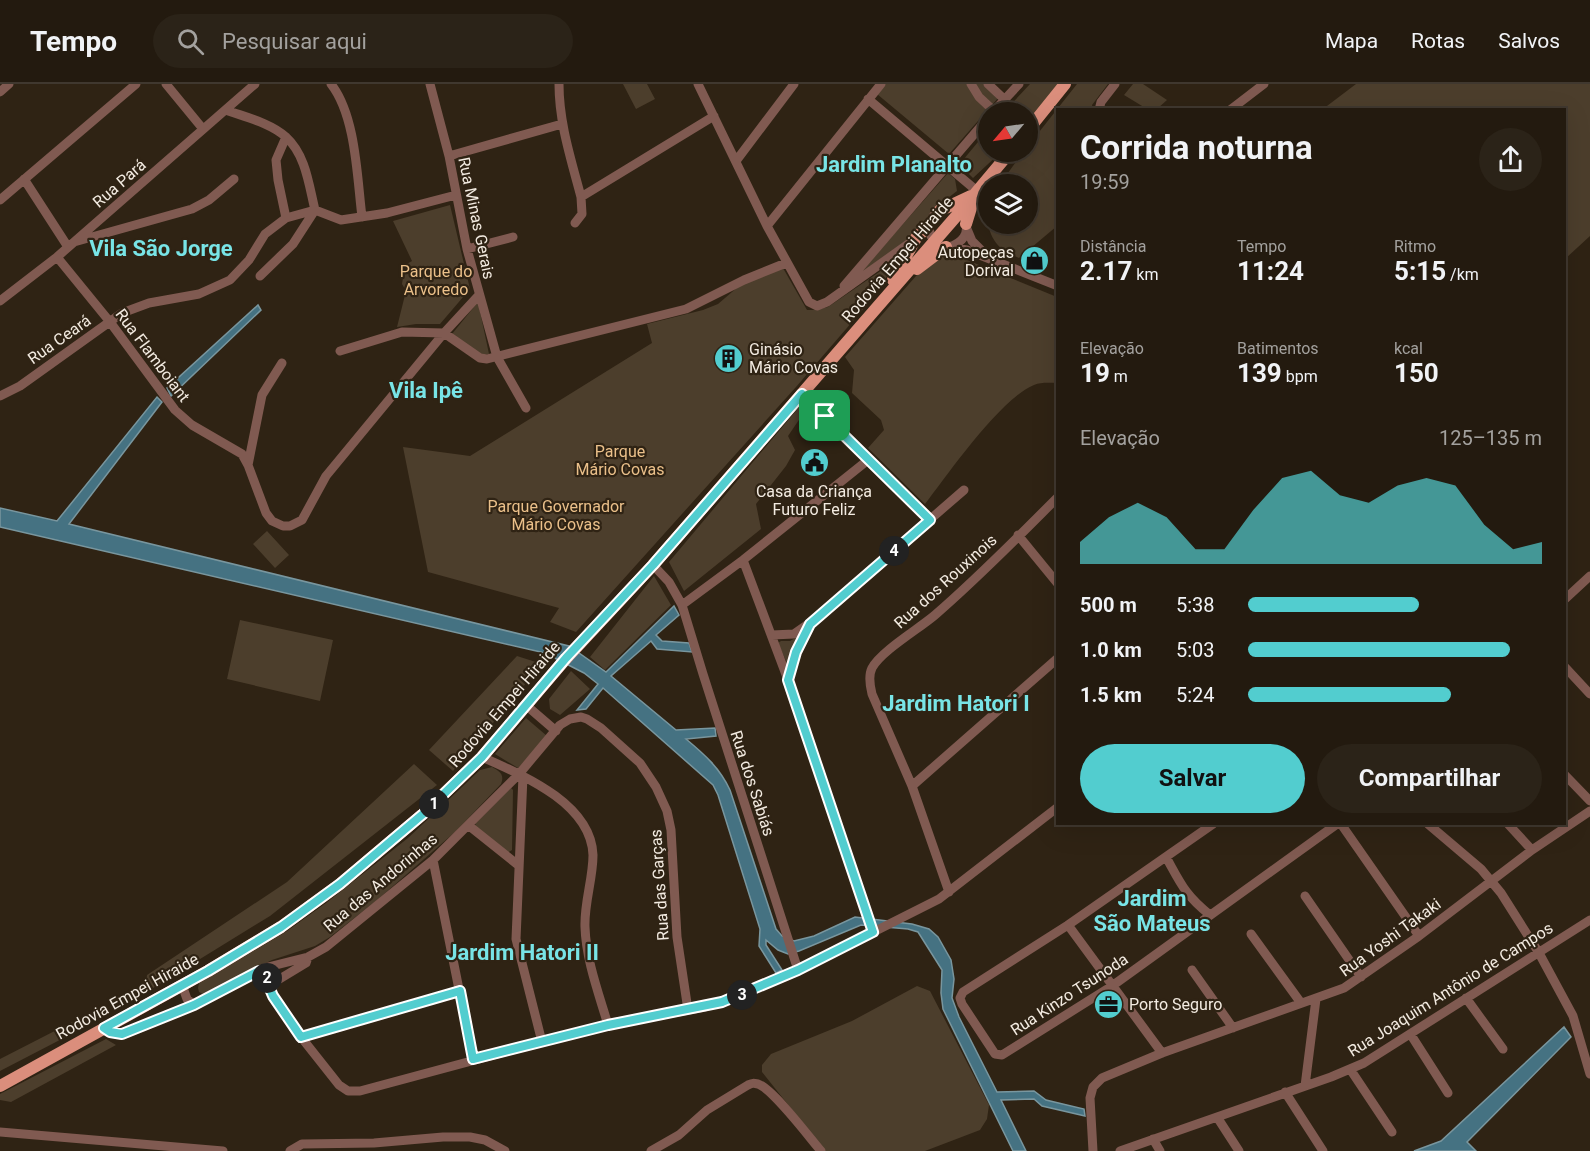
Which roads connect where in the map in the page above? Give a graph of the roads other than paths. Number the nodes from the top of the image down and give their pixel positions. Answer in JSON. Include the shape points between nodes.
{"nodes":[{"id":1,"x":9,"y":84,"type":"edge"},
{"id":2,"x":136,"y":84,"type":"edge"},
{"id":3,"x":166,"y":84,"type":"edge"},
{"id":4,"x":255,"y":84,"type":"edge"},
{"id":5,"x":331,"y":84,"type":"edge"},
{"id":6,"x":429,"y":84,"type":"edge"},
{"id":7,"x":559,"y":84,"type":"edge"},
{"id":8,"x":698,"y":84,"type":"edge"},
{"id":9,"x":794,"y":84,"type":"edge"},
{"id":10,"x":880,"y":84,"type":"edge"},
{"id":11,"x":971,"y":84,"type":"edge"},
{"id":12,"x":988,"y":84,"type":"edge"},
{"id":13,"x":1019,"y":84,"type":"edge"},
{"id":14,"x":1065,"y":84,"type":"edge"},
{"id":15,"x":1115,"y":84,"type":"edge"},
{"id":16,"x":1264,"y":84,"type":"edge"},
{"id":17,"x":0,"y":92,"type":"edge"},
{"id":18,"x":868,"y":99,"type":"junction"},
{"id":19,"x":1004,"y":99,"type":"junction"},
{"id":20,"x":983,"y":102,"type":"edge"},
{"id":21,"x":1002,"y":102,"type":"edge"},
{"id":22,"x":1100,"y":108,"type":"edge"},
{"id":23,"x":1233,"y":108,"type":"edge"},
{"id":24,"x":226,"y":110,"type":"junction"},
{"id":25,"x":714,"y":116,"type":"junction"},
{"id":26,"x":1038,"y":118,"type":"edge"},
{"id":27,"x":562,"y":124,"type":"junction"},
{"id":28,"x":204,"y":129,"type":"junction"},
{"id":29,"x":978,"y":130,"type":"edge"},
{"id":30,"x":286,"y":137,"type":"junction"},
{"id":31,"x":449,"y":156,"type":"junction"},
{"id":32,"x":736,"y":161,"type":"junction"},
{"id":33,"x":1002,"y":162,"type":"edge"},
{"id":34,"x":947,"y":166,"type":"junction"},
{"id":35,"x":24,"y":179,"type":"junction"},
{"id":36,"x":234,"y":179,"type":"dead end"},
{"id":37,"x":976,"y":193,"type":"junction"},
{"id":38,"x":456,"y":195,"type":"junction"},
{"id":39,"x":581,"y":197,"type":"junction"},
{"id":40,"x":0,"y":200,"type":"edge"},
{"id":41,"x":315,"y":210,"type":"junction"},
{"id":42,"x":939,"y":211,"type":"junction"},
{"id":43,"x":959,"y":213,"type":"junction"},
{"id":44,"x":362,"y":217,"type":"junction"},
{"id":45,"x":286,"y":218,"type":"junction"},
{"id":46,"x":574,"y":223,"type":"dead end"},
{"id":47,"x":767,"y":226,"type":"junction"},
{"id":48,"x":928,"y":226,"type":"junction"},
{"id":49,"x":967,"y":227,"type":"junction"},
{"id":50,"x":513,"y":237,"type":"dead end"},
{"id":51,"x":916,"y":238,"type":"junction"},
{"id":52,"x":934,"y":240,"type":"junction"},
{"id":53,"x":70,"y":245,"type":"junction"},
{"id":54,"x":948,"y":247,"type":"junction"},
{"id":55,"x":467,"y":249,"type":"junction"},
{"id":56,"x":57,"y":257,"type":"junction"},
{"id":57,"x":992,"y":261,"type":"junction"},
{"id":58,"x":786,"y":263,"type":"junction"},
{"id":59,"x":260,"y":276,"type":"dead end"},
{"id":60,"x":1056,"y":285,"type":"edge"},
{"id":61,"x":479,"y":295,"type":"junction"},
{"id":62,"x":834,"y":297,"type":"junction"},
{"id":63,"x":0,"y":300,"type":"edge"},
{"id":64,"x":881,"y":302,"type":"junction"},
{"id":65,"x":110,"y":322,"type":"junction"},
{"id":66,"x":444,"y":333,"type":"junction"},
{"id":67,"x":340,"y":351,"type":"dead end"},
{"id":68,"x":497,"y":357,"type":"junction"},
{"id":69,"x":282,"y":363,"type":"dead end"},
{"id":70,"x":802,"y":394,"type":"junction"},
{"id":71,"x":0,"y":396,"type":"edge"},
{"id":72,"x":842,"y":397,"type":"dead end"},
{"id":73,"x":526,"y":408,"type":"dead end"},
{"id":74,"x":825,"y":416,"type":"junction"},
{"id":75,"x":868,"y":459,"type":"junction"},
{"id":76,"x":248,"y":465,"type":"junction"},
{"id":77,"x":964,"y":490,"type":"dead end"},
{"id":78,"x":1056,"y":499,"type":"edge"},
{"id":79,"x":930,"y":520,"type":"junction"},
{"id":80,"x":1018,"y":535,"type":"junction"},
{"id":81,"x":743,"y":560,"type":"junction"},
{"id":82,"x":653,"y":565,"type":"junction"},
{"id":83,"x":1589,"y":579,"type":"edge"},
{"id":84,"x":1056,"y":582,"type":"edge"},
{"id":85,"x":1566,"y":598,"type":"edge"},
{"id":86,"x":682,"y":604,"type":"junction"},
{"id":87,"x":814,"y":620,"type":"junction"},
{"id":88,"x":772,"y":635,"type":"junction"},
{"id":89,"x":1056,"y":660,"type":"edge"},
{"id":90,"x":1566,"y":668,"type":"edge"},
{"id":91,"x":788,"y":680,"type":"junction"},
{"id":92,"x":1590,"y":694,"type":"edge"},
{"id":93,"x":526,"y":706,"type":"junction"},
{"id":94,"x":556,"y":731,"type":"junction"},
{"id":95,"x":482,"y":757,"type":"junction"},
{"id":96,"x":521,"y":775,"type":"junction"},
{"id":97,"x":1566,"y":776,"type":"edge"},
{"id":98,"x":912,"y":786,"type":"junction"},
{"id":99,"x":1590,"y":801,"type":"edge"},
{"id":100,"x":1056,"y":809,"type":"edge"},
{"id":101,"x":1590,"y":811,"type":"edge"},
{"id":102,"x":468,"y":825,"type":"junction"},
{"id":103,"x":1212,"y":825,"type":"edge"},
{"id":104,"x":1338,"y":825,"type":"edge"},
{"id":105,"x":1340,"y":825,"type":"edge"},
{"id":106,"x":1429,"y":825,"type":"edge"},
{"id":107,"x":1509,"y":825,"type":"edge"},
{"id":108,"x":1532,"y":850,"type":"junction"},
{"id":109,"x":1166,"y":857,"type":"junction"},
{"id":110,"x":433,"y":860,"type":"junction"},
{"id":111,"x":518,"y":865,"type":"junction"},
{"id":112,"x":1492,"y":881,"type":"junction"},
{"id":113,"x":949,"y":892,"type":"junction"},
{"id":114,"x":1305,"y":896,"type":"dead end"},
{"id":115,"x":1210,"y":915,"type":"junction"},
{"id":116,"x":1590,"y":920,"type":"edge"},
{"id":117,"x":1068,"y":925,"type":"junction"},
{"id":118,"x":873,"y":932,"type":"junction"},
{"id":119,"x":1251,"y":934,"type":"dead end"},
{"id":120,"x":1419,"y":936,"type":"junction"},
{"id":121,"x":1539,"y":952,"type":"junction"},
{"id":122,"x":308,"y":957,"type":"junction"},
{"id":123,"x":798,"y":970,"type":"junction"},
{"id":124,"x":1192,"y":970,"type":"dead end"},
{"id":125,"x":259,"y":971,"type":"junction"},
{"id":126,"x":1361,"y":977,"type":"junction"},
{"id":127,"x":273,"y":983,"type":"junction"},
{"id":128,"x":182,"y":985,"type":"junction"},
{"id":129,"x":1112,"y":986,"type":"junction"},
{"id":130,"x":460,"y":991,"type":"junction"},
{"id":131,"x":1466,"y":998,"type":"junction"},
{"id":132,"x":1316,"y":999,"type":"junction"},
{"id":133,"x":1301,"y":1003,"type":"junction"},
{"id":134,"x":194,"y":1005,"type":"junction"},
{"id":135,"x":688,"y":1010,"type":"junction"},
{"id":136,"x":608,"y":1025,"type":"junction"},
{"id":137,"x":104,"y":1028,"type":"junction"},
{"id":138,"x":1233,"y":1028,"type":"junction"},
{"id":139,"x":1411,"y":1035,"type":"junction"},
{"id":140,"x":301,"y":1037,"type":"junction"},
{"id":141,"x":542,"y":1042,"type":"junction"},
{"id":142,"x":1503,"y":1049,"type":"dead end"},
{"id":143,"x":1162,"y":1053,"type":"junction"},
{"id":144,"x":473,"y":1059,"type":"junction"},
{"id":145,"x":1350,"y":1069,"type":"junction"},
{"id":146,"x":1590,"y":1074,"type":"edge"},
{"id":147,"x":0,"y":1086,"type":"edge"},
{"id":148,"x":1305,"y":1086,"type":"junction"},
{"id":149,"x":1285,"y":1092,"type":"junction"},
{"id":150,"x":1448,"y":1094,"type":"dead end"},
{"id":151,"x":1217,"y":1117,"type":"junction"},
{"id":152,"x":0,"y":1131,"type":"edge"},
{"id":153,"x":1392,"y":1132,"type":"dead end"},
{"id":154,"x":1153,"y":1139,"type":"junction"},
{"id":155,"x":181,"y":1149,"type":"edge"},
{"id":156,"x":223,"y":1151,"type":"edge"},
{"id":157,"x":290,"y":1151,"type":"edge"},
{"id":158,"x":505,"y":1151,"type":"edge"},
{"id":159,"x":651,"y":1151,"type":"edge"},
{"id":160,"x":821,"y":1151,"type":"edge"},
{"id":161,"x":1093,"y":1151,"type":"edge"},
{"id":162,"x":1120,"y":1151,"type":"edge"},
{"id":163,"x":1160,"y":1151,"type":"edge"},
{"id":164,"x":1239,"y":1151,"type":"edge"},
{"id":165,"x":1323,"y":1151,"type":"edge"}],
"edges":[{"from":1,"to":17,"type":"street"},
{"from":2,"to":35,"type":"street"},
{"from":3,"to":28,"type":"street"},
{"from":4,"to":24,"type":"street","name":"Rua Pará"},
{"from":5,"to":44,"type":"street","via":[[347,114]]},
{"from":6,"to":31,"type":"street","name":"Rua Minas Gerais"},
{"from":7,"to":27,"type":"street"},
{"from":8,"to":25,"type":"street"},
{"from":9,"to":32,"type":"street"},
{"from":10,"to":18,"type":"street"},
{"from":11,"to":20,"type":"street"},
{"from":12,"to":19,"type":"street"},
{"from":13,"to":19,"type":"street"},
{"from":14,"to":26,"type":"main road"},
{"from":15,"to":22,"type":"street"},
{"from":16,"to":23,"type":"street"},
{"from":18,"to":34,"type":"street"},
{"from":18,"to":47,"type":"street"},
{"from":19,"to":21,"type":"street"},
{"from":24,"to":28,"type":"street","name":"Rua Pará"},
{"from":24,"to":30,"type":"street"},
{"from":25,"to":32,"type":"street"},
{"from":25,"to":39,"type":"street"},
{"from":27,"to":31,"type":"street"},
{"from":27,"to":39,"type":"street"},
{"from":28,"to":53,"type":"street","name":"Rua Pará"},
{"from":29,"to":34,"type":"street"},
{"from":30,"to":41,"type":"street","via":[[301,157]]},
{"from":30,"to":45,"type":"street","via":[[276,160]]},
{"from":31,"to":38,"type":"street","name":"Rua Minas Gerais"},
{"from":32,"to":47,"type":"street"},
{"from":33,"to":37,"type":"main road","name":"Rodovia Empei Hiraide"},
{"from":34,"to":37,"type":"street"},
{"from":34,"to":62,"type":"street"},
{"from":35,"to":40,"type":"street"},
{"from":35,"to":53,"type":"street"},
{"from":36,"to":53,"type":"street","via":[[197,207]]},
{"from":37,"to":42,"type":"main road"},
{"from":37,"to":43,"type":"main road","name":"Rodovia Empei Hiraide"},
{"from":37,"to":49,"type":"main road"},
{"from":38,"to":44,"type":"street"},
{"from":38,"to":55,"type":"street","name":"Rua Minas Gerais"},
{"from":39,"to":46,"type":"street","via":[[582,214]]},
{"from":41,"to":44,"type":"street","via":[[341,220]]},
{"from":41,"to":45,"type":"street","name":"Rua Ceará"},
{"from":41,"to":59,"type":"street","via":[[293,244]]},
{"from":42,"to":43,"type":"street","via":[[947,208]]},
{"from":42,"to":48,"type":"street"},
{"from":43,"to":49,"type":"street"},
{"from":43,"to":52,"type":"main road","name":"Rodovia Empei Hiraide"},
{"from":45,"to":65,"type":"street","name":"Rua Ceará","via":[[265,234],[231,280],[199,294],[134,308]]},
{"from":47,"to":58,"type":"street"},
{"from":48,"to":51,"type":"main road"},
{"from":48,"to":52,"type":"street"},
{"from":49,"to":54,"type":"street","via":[[962,241]]},
{"from":49,"to":57,"type":"street","via":[[976,246]]},
{"from":50,"to":55,"type":"street"},
{"from":51,"to":62,"type":"street"},
{"from":51,"to":64,"type":"main road"},
{"from":52,"to":54,"type":"street"},
{"from":52,"to":64,"type":"main road","name":"Rodovia Empei Hiraide"},
{"from":53,"to":56,"type":"street","name":"Rua Pará"},
{"from":54,"to":57,"type":"street"},
{"from":54,"to":64,"type":"main road","via":[[923,263]]},
{"from":55,"to":61,"type":"street","name":"Rua Minas Gerais"},
{"from":56,"to":63,"type":"street","name":"Rua Pará"},
{"from":56,"to":65,"type":"street","name":"Rua Flamboiant"},
{"from":57,"to":60,"type":"street"},
{"from":58,"to":62,"type":"street","via":[[811,304],[822,305]]},
{"from":58,"to":68,"type":"street","via":[[696,305]]},
{"from":61,"to":66,"type":"street","name":"Rua Flamboiant"},
{"from":61,"to":68,"type":"street","name":"Rua Minas Gerais"},
{"from":64,"to":70,"type":"main road","name":"Rodovia Empei Hiraide"},
{"from":65,"to":71,"type":"street","name":"Rua Ceará"},
{"from":65,"to":76,"type":"street","name":"Rua Flamboiant","via":[[175,410],[192,425],[236,450]]},
{"from":66,"to":67,"type":"street","via":[[402,332]]},
{"from":66,"to":68,"type":"street","via":[[480,358]]},
{"from":66,"to":76,"type":"street","name":"Rua Flamboiant","via":[[326,476],[302,520],[290,526],[272,521]]},
{"from":68,"to":73,"type":"street","name":"Rua Minas Gerais"},
{"from":69,"to":76,"type":"street","via":[[262,396]]},
{"from":70,"to":74,"type":"street"},
{"from":70,"to":82,"type":"main road","name":"Rodovia Empei Hiraide"},
{"from":72,"to":74,"type":"street"},
{"from":74,"to":75,"type":"street"},
{"from":75,"to":79,"type":"street"},
{"from":75,"to":81,"type":"street"},
{"from":77,"to":79,"type":"street"},
{"from":78,"to":80,"type":"street","name":"Rua dos Rouxinois"},
{"from":79,"to":87,"type":"street"},
{"from":80,"to":84,"type":"street"},
{"from":80,"to":98,"type":"street","name":"Rua dos Rouxinois","via":[[937,614],[876,663],[870,675],[872,694]]},
{"from":81,"to":86,"type":"street"},
{"from":81,"to":88,"type":"street"},
{"from":82,"to":86,"type":"street","name":"Rua dos Sabiás"},
{"from":82,"to":93,"type":"main road","name":"Rodovia Empei Hiraide"},
{"from":83,"to":85,"type":"street"},
{"from":86,"to":123,"type":"street","name":"Rua dos Sabiás"},
{"from":87,"to":88,"type":"street","via":[[794,634]]},
{"from":87,"to":91,"type":"street","via":[[796,652]]},
{"from":88,"to":91,"type":"street"},
{"from":89,"to":98,"type":"street"},
{"from":90,"to":92,"type":"street"},
{"from":91,"to":118,"type":"street"},
{"from":93,"to":94,"type":"street"},
{"from":93,"to":95,"type":"main road","name":"Rodovia Empei Hiraide"},
{"from":94,"to":96,"type":"street","name":"Rua das Andorinhas"},
{"from":94,"to":135,"type":"street","name":"Rua das Garças","via":[[575,717],[594,723],[634,757],[661,796],[671,830],[677,937]]},
{"from":95,"to":96,"type":"street"},
{"from":95,"to":128,"type":"main road","name":"Rodovia Empei Hiraide","via":[[401,834],[340,884],[281,927]]},
{"from":96,"to":102,"type":"street","name":"Rua das Andorinhas"},
{"from":96,"to":111,"type":"street"},
{"from":96,"to":136,"type":"street","via":[[549,791],[588,832],[593,855],[585,927]]},
{"from":97,"to":99,"type":"street"},
{"from":98,"to":113,"type":"street"},
{"from":100,"to":113,"type":"street"},
{"from":101,"to":108,"type":"street","name":"Rua Yoshi Takaki"},
{"from":102,"to":110,"type":"street","name":"Rua das Andorinhas"},
{"from":102,"to":111,"type":"street"},
{"from":103,"to":109,"type":"street"},
{"from":104,"to":115,"type":"street","name":"Rua Kinzo Tsunoda"},
{"from":105,"to":120,"type":"street"},
{"from":106,"to":112,"type":"street"},
{"from":107,"to":108,"type":"street"},
{"from":108,"to":112,"type":"street","name":"Rua Yoshi Takaki"},
{"from":109,"to":115,"type":"street","via":[[1185,892]]},
{"from":109,"to":117,"type":"street"},
{"from":110,"to":122,"type":"street","name":"Rua das Andorinhas","via":[[326,947]]},
{"from":110,"to":130,"type":"street"},
{"from":111,"to":141,"type":"street","via":[[516,939]]},
{"from":112,"to":120,"type":"street","name":"Rua Yoshi Takaki"},
{"from":112,"to":121,"type":"street"},
{"from":113,"to":118,"type":"street"},
{"from":114,"to":126,"type":"street"},
{"from":115,"to":129,"type":"street","name":"Rua Kinzo Tsunoda"},
{"from":116,"to":121,"type":"street","name":"Rua Joaquim Antônio de Campos"},
{"from":117,"to":129,"type":"street"},
{"from":117,"to":129,"type":"street","name":"Rua Kinzo Tsunoda","via":[[964,990],[962,1004],[993,1052],[1002,1055]]},
{"from":118,"to":123,"type":"street"},
{"from":119,"to":133,"type":"street"},
{"from":120,"to":126,"type":"street","name":"Rua Yoshi Takaki"},
{"from":121,"to":131,"type":"street","name":"Rua Joaquim Antônio de Campos"},
{"from":121,"to":146,"type":"street","via":[[1573,1016]]},
{"from":122,"to":125,"type":"street"},
{"from":122,"to":127,"type":"street","via":[[306,963]]},
{"from":123,"to":135,"type":"street","via":[[732,999]]},
{"from":124,"to":138,"type":"street"},
{"from":125,"to":127,"type":"street"},
{"from":125,"to":134,"type":"street"},
{"from":126,"to":132,"type":"street","name":"Rua Yoshi Takaki"},
{"from":127,"to":140,"type":"street","via":[[273,996]]},
{"from":128,"to":134,"type":"street"},
{"from":128,"to":137,"type":"main road","name":"Rodovia Empei Hiraide"},
{"from":129,"to":143,"type":"street"},
{"from":130,"to":140,"type":"street"},
{"from":130,"to":144,"type":"street"},
{"from":131,"to":139,"type":"street","name":"Rua Joaquim Antônio de Campos"},
{"from":131,"to":142,"type":"street"},
{"from":132,"to":133,"type":"street","name":"Rua Yoshi Takaki"},
{"from":132,"to":148,"type":"street"},
{"from":133,"to":138,"type":"street","name":"Rua Yoshi Takaki"},
{"from":134,"to":137,"type":"street","via":[[122,1034]]},
{"from":135,"to":136,"type":"street"},
{"from":136,"to":141,"type":"street"},
{"from":137,"to":147,"type":"main road","name":"Rodovia Empei Hiraide"},
{"from":138,"to":143,"type":"street","name":"Rua Yoshi Takaki"},
{"from":139,"to":145,"type":"street","name":"Rua Joaquim Antônio de Campos"},
{"from":139,"to":150,"type":"street"},
{"from":140,"to":144,"type":"street","via":[[339,1085],[352,1092]]},
{"from":141,"to":144,"type":"street"},
{"from":143,"to":161,"type":"street","name":"Rua Yoshi Takaki","via":[[1102,1078],[1093,1087]]},
{"from":145,"to":148,"type":"street","name":"Rua Joaquim Antônio de Campos"},
{"from":145,"to":153,"type":"street"},
{"from":148,"to":149,"type":"street","name":"Rua Joaquim Antônio de Campos"},
{"from":149,"to":151,"type":"street","name":"Rua Joaquim Antônio de Campos"},
{"from":149,"to":165,"type":"street"},
{"from":151,"to":154,"type":"street","name":"Rua Joaquim Antônio de Campos"},
{"from":151,"to":164,"type":"street"},
{"from":152,"to":155,"type":"street"},
{"from":154,"to":162,"type":"street","name":"Rua Joaquim Antônio de Campos"},
{"from":154,"to":163,"type":"street"},
{"from":155,"to":156,"type":"street"},
{"from":157,"to":158,"type":"street","via":[[302,1144],[470,1137],[481,1138]]},
{"from":159,"to":160,"type":"street","via":[[679,1135],[706,1110],[754,1083],[773,1096]]}]}
